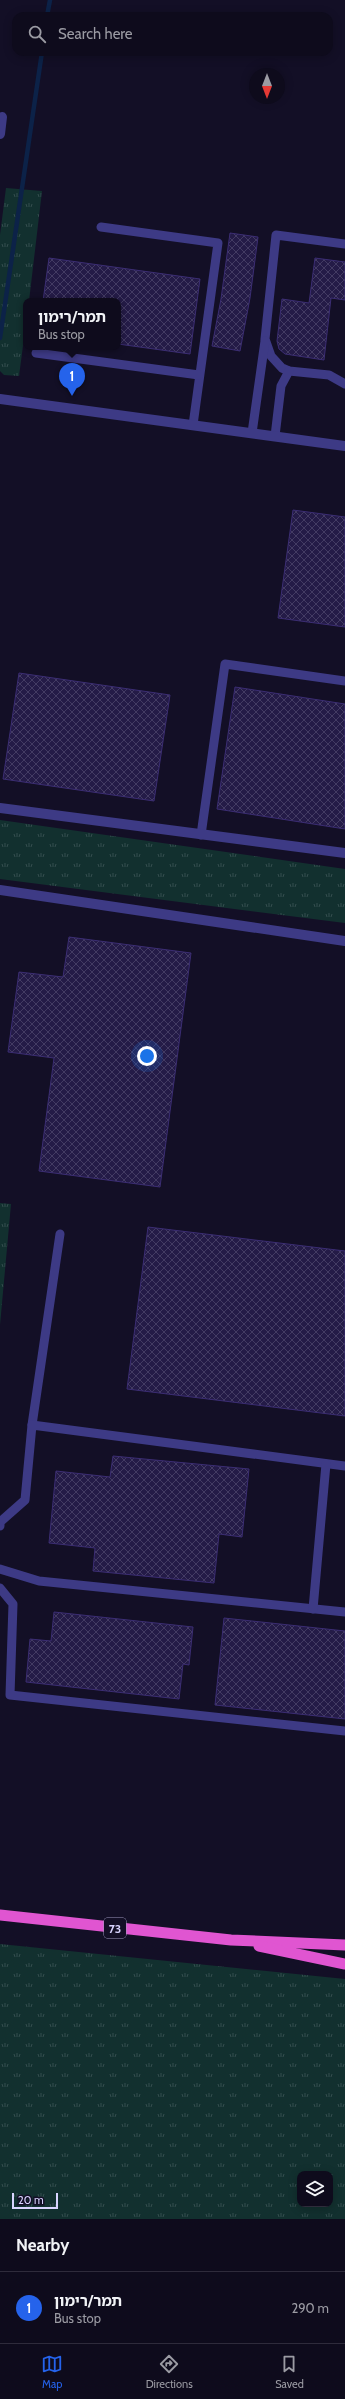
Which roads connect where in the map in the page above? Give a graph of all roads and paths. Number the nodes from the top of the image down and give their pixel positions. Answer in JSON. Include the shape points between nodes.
{"nodes":[{"id":1,"x":2,"y":117,"type":"dead end"},
{"id":2,"x":0,"y":134,"type":"edge"},
{"id":3,"x":101,"y":227,"type":"dead end"},
{"id":4,"x":345,"y":244,"type":"edge"},
{"id":5,"x":265,"y":339,"type":"junction"},
{"id":6,"x":36,"y":353,"type":"dead end"},
{"id":7,"x":289,"y":371,"type":"junction"},
{"id":8,"x":199,"y":375,"type":"junction"},
{"id":9,"x":345,"y":384,"type":"edge"},
{"id":10,"x":0,"y":398,"type":"edge"},
{"id":11,"x":192,"y":425,"type":"junction"},
{"id":12,"x":252,"y":433,"type":"junction"},
{"id":13,"x":275,"y":436,"type":"junction"},
{"id":14,"x":345,"y":446,"type":"edge"},
{"id":15,"x":345,"y":681,"type":"edge"},
{"id":16,"x":0,"y":808,"type":"edge"},
{"id":17,"x":201,"y":835,"type":"junction"},
{"id":18,"x":345,"y":853,"type":"edge"},
{"id":19,"x":0,"y":890,"type":"edge"},
{"id":20,"x":345,"y":941,"type":"edge"},
{"id":21,"x":60,"y":1234,"type":"dead end"},
{"id":22,"x":32,"y":1425,"type":"junction"},
{"id":23,"x":326,"y":1464,"type":"junction"},
{"id":24,"x":345,"y":1466,"type":"edge"},
{"id":25,"x":0,"y":1526,"type":"edge"},
{"id":26,"x":0,"y":1569,"type":"edge"},
{"id":27,"x":0,"y":1588,"type":"edge"},
{"id":28,"x":313,"y":1609,"type":"junction"},
{"id":29,"x":345,"y":1612,"type":"edge"},
{"id":30,"x":345,"y":1731,"type":"edge"},
{"id":31,"x":0,"y":1915,"type":"edge"},
{"id":32,"x":231,"y":1940,"type":"junction"},
{"id":33,"x":345,"y":1945,"type":"edge"},
{"id":34,"x":345,"y":1964,"type":"edge"}],
"edges":[{"from":1,"to":2,"type":"street"},
{"from":3,"to":8,"type":"lane","via":[[218,243]]},
{"from":4,"to":5,"type":"lane","via":[[276,235]]},
{"from":5,"to":7,"type":"lane","via":[[271,356],[282,368]]},
{"from":5,"to":12,"type":"lane"},
{"from":6,"to":8,"type":"lane"},
{"from":7,"to":9,"type":"lane","via":[[329,375]]},
{"from":7,"to":13,"type":"lane","via":[[281,386]]},
{"from":8,"to":11,"type":"lane"},
{"from":10,"to":11,"type":"street"},
{"from":11,"to":12,"type":"street"},
{"from":12,"to":13,"type":"street"},
{"from":13,"to":14,"type":"street"},
{"from":15,"to":17,"type":"lane","via":[[225,664]]},
{"from":16,"to":17,"type":"street"},
{"from":17,"to":18,"type":"street"},
{"from":19,"to":20,"type":"street"},
{"from":21,"to":22,"type":"lane"},
{"from":22,"to":23,"type":"lane"},
{"from":22,"to":25,"type":"lane","via":[[25,1500],[0,1522]]},
{"from":23,"to":24,"type":"lane"},
{"from":23,"to":28,"type":"lane"},
{"from":26,"to":28,"type":"lane","via":[[39,1582]]},
{"from":27,"to":30,"type":"lane","via":[[13,1604],[10,1695]]},
{"from":28,"to":29,"type":"lane"},
{"from":31,"to":32,"type":"highway","number":"73"},
{"from":32,"to":33,"type":"highway","number":"73"},
{"from":32,"to":34,"type":"highway","number":"73"}]}
